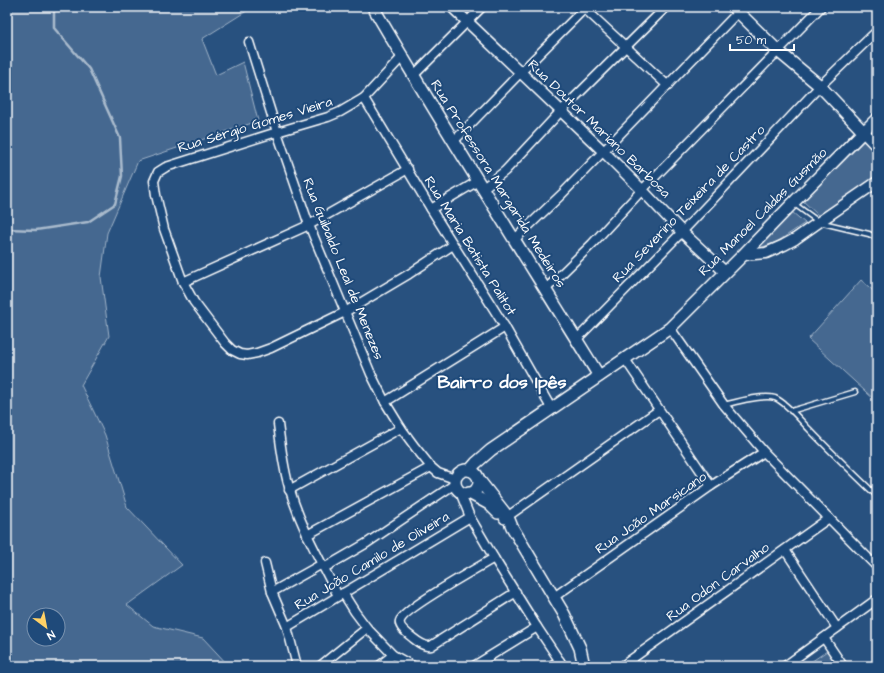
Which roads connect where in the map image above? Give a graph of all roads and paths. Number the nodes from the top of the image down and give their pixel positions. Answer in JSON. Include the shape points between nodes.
{"nodes":[{"id":1,"x":373,"y":7,"type":"edge"},
{"id":2,"x":452,"y":7,"type":"edge"},
{"id":3,"x":482,"y":7,"type":"edge"},
{"id":4,"x":585,"y":7,"type":"edge"},
{"id":5,"x":666,"y":7,"type":"edge"},
{"id":6,"x":821,"y":7,"type":"edge"},
{"id":7,"x":738,"y":9,"type":"edge"},
{"id":8,"x":467,"y":22,"type":"junction"},
{"id":9,"x":877,"y":31,"type":"edge"},
{"id":10,"x":248,"y":42,"type":"dead end"},
{"id":11,"x":626,"y":46,"type":"junction"},
{"id":12,"x":778,"y":51,"type":"junction"},
{"id":13,"x":402,"y":57,"type":"junction"},
{"id":14,"x":521,"y":72,"type":"junction"},
{"id":15,"x":414,"y":75,"type":"junction"},
{"id":16,"x":668,"y":86,"type":"junction"},
{"id":17,"x":820,"y":86,"type":"junction"},
{"id":18,"x":364,"y":98,"type":"junction"},
{"id":19,"x":561,"y":111,"type":"junction"},
{"id":20,"x":877,"y":118,"type":"edge"},
{"id":21,"x":277,"y":132,"type":"junction"},
{"id":22,"x":864,"y":132,"type":"junction"},
{"id":23,"x":453,"y":142,"type":"junction"},
{"id":24,"x":877,"y":146,"type":"edge"},
{"id":25,"x":603,"y":151,"type":"junction"},
{"id":26,"x":408,"y":169,"type":"junction"},
{"id":27,"x":877,"y":182,"type":"edge"},
{"id":28,"x":480,"y":185,"type":"junction"},
{"id":29,"x":642,"y":190,"type":"junction"},
{"id":30,"x":793,"y":202,"type":"junction"},
{"id":31,"x":431,"y":209,"type":"junction"},
{"id":32,"x":819,"y":222,"type":"junction"},
{"id":33,"x":309,"y":225,"type":"junction"},
{"id":34,"x":682,"y":232,"type":"junction"},
{"id":35,"x":877,"y":238,"type":"edge"},
{"id":36,"x":515,"y":239,"type":"junction"},
{"id":37,"x":453,"y":245,"type":"junction"},
{"id":38,"x":743,"y":255,"type":"junction"},
{"id":39,"x":726,"y":272,"type":"junction"},
{"id":40,"x":182,"y":282,"type":"junction"},
{"id":41,"x":546,"y":289,"type":"junction"},
{"id":42,"x":345,"y":312,"type":"junction"},
{"id":43,"x":505,"y":327,"type":"junction"},
{"id":44,"x":670,"y":328,"type":"junction"},
{"id":45,"x":576,"y":340,"type":"junction"},
{"id":46,"x":625,"y":359,"type":"junction"},
{"id":47,"x":599,"y":376,"type":"junction"},
{"id":48,"x":855,"y":392,"type":"dead end"},
{"id":49,"x":385,"y":402,"type":"junction"},
{"id":50,"x":724,"y":405,"type":"junction"},
{"id":51,"x":551,"y":408,"type":"junction"},
{"id":52,"x":660,"y":410,"type":"junction"},
{"id":53,"x":792,"y":411,"type":"junction"},
{"id":54,"x":278,"y":424,"type":"dead end"},
{"id":55,"x":401,"y":428,"type":"junction"},
{"id":56,"x":764,"y":452,"type":"junction"},
{"id":57,"x":431,"y":467,"type":"junction"},
{"id":58,"x":470,"y":470,"type":"junction"},
{"id":59,"x":479,"y":480,"type":"junction"},
{"id":60,"x":711,"y":486,"type":"junction"},
{"id":61,"x":460,"y":487,"type":"junction"},
{"id":62,"x":289,"y":490,"type":"junction"},
{"id":63,"x":877,"y":496,"type":"edge"},
{"id":64,"x":470,"y":517,"type":"junction"},
{"id":65,"x":829,"y":518,"type":"junction"},
{"id":66,"x":508,"y":521,"type":"junction"},
{"id":67,"x":307,"y":535,"type":"junction"},
{"id":68,"x":785,"y":550,"type":"junction"},
{"id":69,"x":494,"y":558,"type":"junction"},
{"id":70,"x":265,"y":563,"type":"dead end"},
{"id":71,"x":323,"y":566,"type":"junction"},
{"id":72,"x":877,"y":566,"type":"edge"},
{"id":73,"x":272,"y":592,"type":"junction"},
{"id":74,"x":516,"y":592,"type":"junction"},
{"id":75,"x":340,"y":594,"type":"junction"},
{"id":76,"x":554,"y":597,"type":"junction"},
{"id":77,"x":877,"y":599,"type":"edge"},
{"id":78,"x":287,"y":627,"type":"junction"},
{"id":79,"x":537,"y":627,"type":"junction"},
{"id":80,"x":367,"y":628,"type":"junction"},
{"id":81,"x":837,"y":628,"type":"junction"},
{"id":82,"x":824,"y":638,"type":"junction"},
{"id":83,"x":394,"y":655,"type":"junction"},
{"id":84,"x":562,"y":663,"type":"edge"},
{"id":85,"x":297,"y":666,"type":"edge"},
{"id":86,"x":320,"y":666,"type":"edge"},
{"id":87,"x":379,"y":666,"type":"edge"},
{"id":88,"x":413,"y":666,"type":"edge"},
{"id":89,"x":474,"y":666,"type":"edge"},
{"id":90,"x":550,"y":666,"type":"edge"},
{"id":91,"x":584,"y":666,"type":"edge"},
{"id":92,"x":622,"y":666,"type":"edge"},
{"id":93,"x":785,"y":666,"type":"edge"},
{"id":94,"x":843,"y":666,"type":"edge"}],
"edges":[{"from":1,"to":13,"type":"main road","name":"Rua Professora Margarida Medeiros"},
{"from":2,"to":8,"type":"street","name":"Rua Doutor Mariano Barbosa"},
{"from":3,"to":8,"type":"street"},
{"from":4,"to":11,"type":"street"},
{"from":4,"to":14,"type":"street"},
{"from":5,"to":11,"type":"street"},
{"from":6,"to":12,"type":"street"},
{"from":7,"to":12,"type":"main road"},
{"from":7,"to":16,"type":"street"},
{"from":8,"to":14,"type":"street","name":"Rua Doutor Mariano Barbosa"},
{"from":8,"to":15,"type":"street"},
{"from":9,"to":17,"type":"street","name":"Rua Severino Teixeira de Castro"},
{"from":10,"to":21,"type":"street","name":"Rua Guibaldo Leal de Menezes"},
{"from":11,"to":16,"type":"street"},
{"from":11,"to":19,"type":"street"},
{"from":12,"to":17,"type":"main road"},
{"from":12,"to":29,"type":"street"},
{"from":13,"to":15,"type":"main road","name":"Rua Professora Margarida Medeiros"},
{"from":13,"to":18,"type":"street","name":"Rua Sérgio Gomes Vieira"},
{"from":14,"to":19,"type":"street","name":"Rua Doutor Mariano Barbosa"},
{"from":14,"to":23,"type":"street"},
{"from":15,"to":23,"type":"main road","name":"Rua Professora Margarida Medeiros"},
{"from":16,"to":25,"type":"street"},
{"from":17,"to":22,"type":"main road"},
{"from":17,"to":34,"type":"street","name":"Rua Severino Teixeira de Castro"},
{"from":18,"to":21,"type":"street","name":"Rua Sérgio Gomes Vieira","via":[[328,117]]},
{"from":18,"to":26,"type":"street","name":"Rua Maria Batista Palitot"},
{"from":19,"to":25,"type":"street","name":"Rua Doutor Mariano Barbosa"},
{"from":19,"to":28,"type":"street","via":[[505,171]]},
{"from":20,"to":22,"type":"street","name":"Rua Manoel Caldas Gusmão"},
{"from":21,"to":33,"type":"street","name":"Rua Guibaldo Leal de Menezes"},
{"from":21,"to":40,"type":"street","name":"Rua Sérgio Gomes Vieira","via":[[166,167],[158,172],[154,181],[156,195],[164,229]]},
{"from":22,"to":24,"type":"main road"},
{"from":22,"to":30,"type":"main road","name":"Rua Manoel Caldas Gusmão"},
{"from":23,"to":28,"type":"main road","name":"Rua Professora Margarida Medeiros"},
{"from":25,"to":29,"type":"street","name":"Rua Doutor Mariano Barbosa"},
{"from":25,"to":36,"type":"street"},
{"from":26,"to":31,"type":"street","name":"Rua Maria Batista Palitot"},
{"from":26,"to":33,"type":"street"},
{"from":27,"to":32,"type":"street"},
{"from":28,"to":31,"type":"street"},
{"from":28,"to":36,"type":"main road","name":"Rua Professora Margarida Medeiros"},
{"from":29,"to":34,"type":"street","name":"Rua Doutor Mariano Barbosa"},
{"from":29,"to":41,"type":"street"},
{"from":30,"to":32,"type":"lane"},
{"from":30,"to":38,"type":"main road","name":"Rua Manoel Caldas Gusmão"},
{"from":31,"to":37,"type":"street","name":"Rua Maria Batista Palitot"},
{"from":32,"to":35,"type":"lane"},
{"from":32,"to":38,"type":"street","via":[[775,250]]},
{"from":33,"to":40,"type":"street"},
{"from":33,"to":42,"type":"street","name":"Rua Guibaldo Leal de Menezes"},
{"from":34,"to":39,"type":"street","name":"Rua Doutor Mariano Barbosa"},
{"from":34,"to":45,"type":"street","name":"Rua Severino Teixeira de Castro"},
{"from":36,"to":41,"type":"main road","name":"Rua Professora Margarida Medeiros"},
{"from":37,"to":42,"type":"street"},
{"from":37,"to":43,"type":"street","name":"Rua Maria Batista Palitot"},
{"from":38,"to":39,"type":"main road","name":"Rua Manoel Caldas Gusmão"},
{"from":39,"to":44,"type":"main road","name":"Rua Manoel Caldas Gusmão"},
{"from":40,"to":42,"type":"street","via":[[225,343],[240,354],[247,355],[271,348]]},
{"from":41,"to":45,"type":"main road","name":"Rua Professora Margarida Medeiros"},
{"from":42,"to":49,"type":"street","name":"Rua Guibaldo Leal de Menezes"},
{"from":43,"to":49,"type":"street"},
{"from":43,"to":51,"type":"street","name":"Rua Maria Batista Palitot"},
{"from":44,"to":46,"type":"main road","name":"Rua Manoel Caldas Gusmão"},
{"from":44,"to":50,"type":"street"},
{"from":45,"to":47,"type":"main road","name":"Rua Professora Margarida Medeiros"},
{"from":46,"to":47,"type":"main road","name":"Rua Manoel Caldas Gusmão"},
{"from":46,"to":52,"type":"street"},
{"from":47,"to":51,"type":"main road","name":"Rua Manoel Caldas Gusmão"},
{"from":48,"to":53,"type":"lane"},
{"from":49,"to":55,"type":"street","name":"Rua Guibaldo Leal de Menezes"},
{"from":50,"to":53,"type":"lane","via":[[770,397],[780,400]]},
{"from":50,"to":56,"type":"street"},
{"from":51,"to":58,"type":"main road","name":"Rua Manoel Caldas Gusmão","via":[[491,450]]},
{"from":52,"to":60,"type":"street"},
{"from":52,"to":66,"type":"street"},
{"from":53,"to":63,"type":"lane"},
{"from":54,"to":62,"type":"street"},
{"from":55,"to":57,"type":"street","name":"Rua Guibaldo Leal de Menezes"},
{"from":55,"to":62,"type":"street"},
{"from":56,"to":60,"type":"street","name":"Rua João Marsicano"},
{"from":56,"to":65,"type":"street"},
{"from":57,"to":61,"type":"street","name":"Rua Guibaldo Leal de Menezes"},
{"from":57,"to":67,"type":"street"},
{"from":58,"to":59,"type":"main road"},
{"from":58,"to":61,"type":"main road","via":[[461,471],[457,475]]},
{"from":59,"to":61,"type":"main road","via":[[477,489],[473,492]]},
{"from":59,"to":66,"type":"main road"},
{"from":60,"to":76,"type":"street","name":"Rua João Marsicano"},
{"from":61,"to":64,"type":"street"},
{"from":61,"to":66,"type":"main road","via":[[489,504]]},
{"from":61,"to":71,"type":"street","via":[[436,496],[367,543]]},
{"from":62,"to":67,"type":"street"},
{"from":64,"to":69,"type":"street"},
{"from":64,"to":75,"type":"street","name":"Rua João Camilo de Oliveira"},
{"from":65,"to":68,"type":"street","name":"Rua Odon Carvalho"},
{"from":65,"to":72,"type":"street"},
{"from":66,"to":76,"type":"main road"},
{"from":67,"to":71,"type":"street"},
{"from":68,"to":81,"type":"street"},
{"from":68,"to":92,"type":"street","name":"Rua Odon Carvalho"},
{"from":69,"to":74,"type":"street"},
{"from":69,"to":74,"type":"street","via":[[418,604],[403,617],[400,622],[402,628],[424,646],[434,645]]},
{"from":70,"to":73,"type":"street"},
{"from":71,"to":73,"type":"street"},
{"from":71,"to":75,"type":"street"},
{"from":73,"to":78,"type":"street"},
{"from":74,"to":79,"type":"street"},
{"from":75,"to":78,"type":"street","name":"Rua João Camilo de Oliveira"},
{"from":75,"to":80,"type":"street"},
{"from":76,"to":91,"type":"main road","via":[[580,648]]},
{"from":77,"to":81,"type":"street"},
{"from":78,"to":85,"type":"street"},
{"from":79,"to":84,"type":"street"},
{"from":79,"to":89,"type":"street"},
{"from":80,"to":83,"type":"street"},
{"from":80,"to":86,"type":"street"},
{"from":81,"to":82,"type":"street"},
{"from":82,"to":93,"type":"street"},
{"from":82,"to":94,"type":"street"},
{"from":83,"to":87,"type":"street"},
{"from":83,"to":88,"type":"street"},
{"from":84,"to":90,"type":"street"}]}
